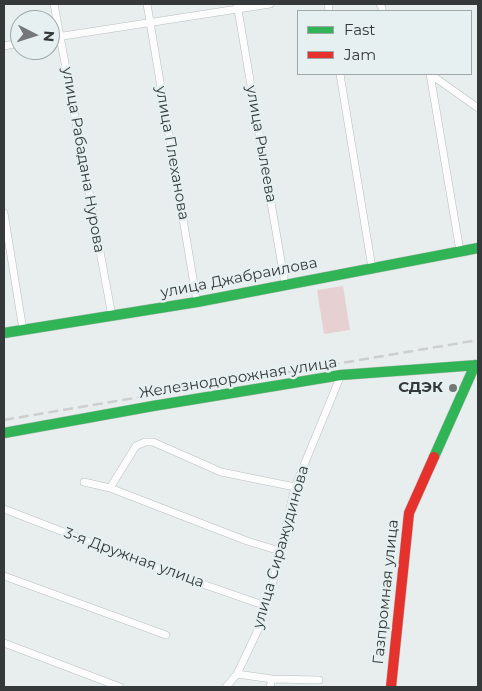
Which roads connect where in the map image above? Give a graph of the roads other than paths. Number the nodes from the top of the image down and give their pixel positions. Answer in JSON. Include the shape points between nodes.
{"nodes":[{"id":1,"x":147,"y":4,"type":"edge"},
{"id":2,"x":270,"y":4,"type":"edge"},
{"id":3,"x":237,"y":7,"type":"edge"},
{"id":4,"x":150,"y":22,"type":"junction"},
{"id":5,"x":60,"y":36,"type":"joint"},
{"id":6,"x":340,"y":75,"type":"edge"},
{"id":7,"x":430,"y":75,"type":"edge"},
{"id":8,"x":431,"y":75,"type":"edge"},
{"id":9,"x":478,"y":108,"type":"edge"},
{"id":10,"x":4,"y":213,"type":"edge"},
{"id":11,"x":478,"y":248,"type":"edge"},
{"id":12,"x":460,"y":251,"type":"junction"},
{"id":13,"x":372,"y":268,"type":"junction"},
{"id":14,"x":285,"y":284,"type":"junction"},
{"id":15,"x":197,"y":302,"type":"junction"},
{"id":16,"x":112,"y":316,"type":"junction"},
{"id":17,"x":23,"y":330,"type":"junction"},
{"id":18,"x":4,"y":333,"type":"edge"},
{"id":19,"x":477,"y":365,"type":"edge"},
{"id":20,"x":341,"y":376,"type":"junction"},
{"id":21,"x":4,"y":433,"type":"edge"},
{"id":22,"x":84,"y":482,"type":"dead end"},
{"id":23,"x":295,"y":487,"type":"junction"},
{"id":24,"x":110,"y":488,"type":"junction"},
{"id":25,"x":4,"y":509,"type":"edge"},
{"id":26,"x":280,"y":551,"type":"junction"},
{"id":27,"x":4,"y":576,"type":"edge"},
{"id":28,"x":266,"y":606,"type":"junction"},
{"id":29,"x":166,"y":634,"type":"dead end"},
{"id":30,"x":4,"y":642,"type":"edge"},
{"id":31,"x":237,"y":674,"type":"junction"},
{"id":32,"x":272,"y":678,"type":"junction"},
{"id":33,"x":319,"y":680,"type":"dead end"},
{"id":34,"x":120,"y":687,"type":"edge"},
{"id":35,"x":226,"y":687,"type":"edge"},
{"id":36,"x":270,"y":687,"type":"edge"},
{"id":37,"x":391,"y":687,"type":"edge"}],
"edges":[{"from":1,"to":4,"type":"street","name":"улица Плеханова"},
{"from":2,"to":3,"type":"street"},
{"from":3,"to":4,"type":"street"},
{"from":3,"to":14,"type":"street","name":"улица Рылеева"},
{"from":4,"to":5,"type":"street"},
{"from":4,"to":15,"type":"street","name":"улица Плеханова"},
{"from":5,"to":16,"type":"street","name":"улица Рабадана Нурова"},
{"from":6,"to":13,"type":"street"},
{"from":7,"to":12,"type":"street"},
{"from":8,"to":9,"type":"street"},
{"from":10,"to":17,"type":"street"},
{"from":11,"to":12,"type":"street","name":"улица Джабраилова"},
{"from":12,"to":13,"type":"street","name":"улица Джабраилова"},
{"from":13,"to":14,"type":"street","name":"улица Джабраилова"},
{"from":14,"to":15,"type":"street","name":"улица Джабраилова"},
{"from":15,"to":16,"type":"street","name":"улица Джабраилова"},
{"from":16,"to":17,"type":"street","name":"улица Джабраилова"},
{"from":17,"to":18,"type":"street","name":"улица Джабраилова"},
{"from":19,"to":20,"type":"street","name":"Железнодорожная улица"},
{"from":19,"to":37,"type":"street","name":"Газпромная улица","via":[[409,513]]},
{"from":20,"to":21,"type":"street","name":"Железнодорожная улица"},
{"from":20,"to":23,"type":"street","name":"улица Сиражудинова"},
{"from":22,"to":24,"type":"street"},
{"from":23,"to":24,"type":"street","via":[[221,472],[153,442],[145,442],[136,446]]},
{"from":23,"to":26,"type":"street","name":"улица Сиражудинова"},
{"from":24,"to":26,"type":"street"},
{"from":25,"to":28,"type":"street","name":"3-я Дружная улица"},
{"from":26,"to":28,"type":"street","name":"улица Сиражудинова"},
{"from":27,"to":29,"type":"street"},
{"from":28,"to":31,"type":"street","name":"улица Сиражудинова"},
{"from":30,"to":34,"type":"street"},
{"from":31,"to":32,"type":"street"},
{"from":31,"to":35,"type":"street","name":"улица Сиражудинова"},
{"from":32,"to":33,"type":"street"},
{"from":32,"to":36,"type":"street"}]}
